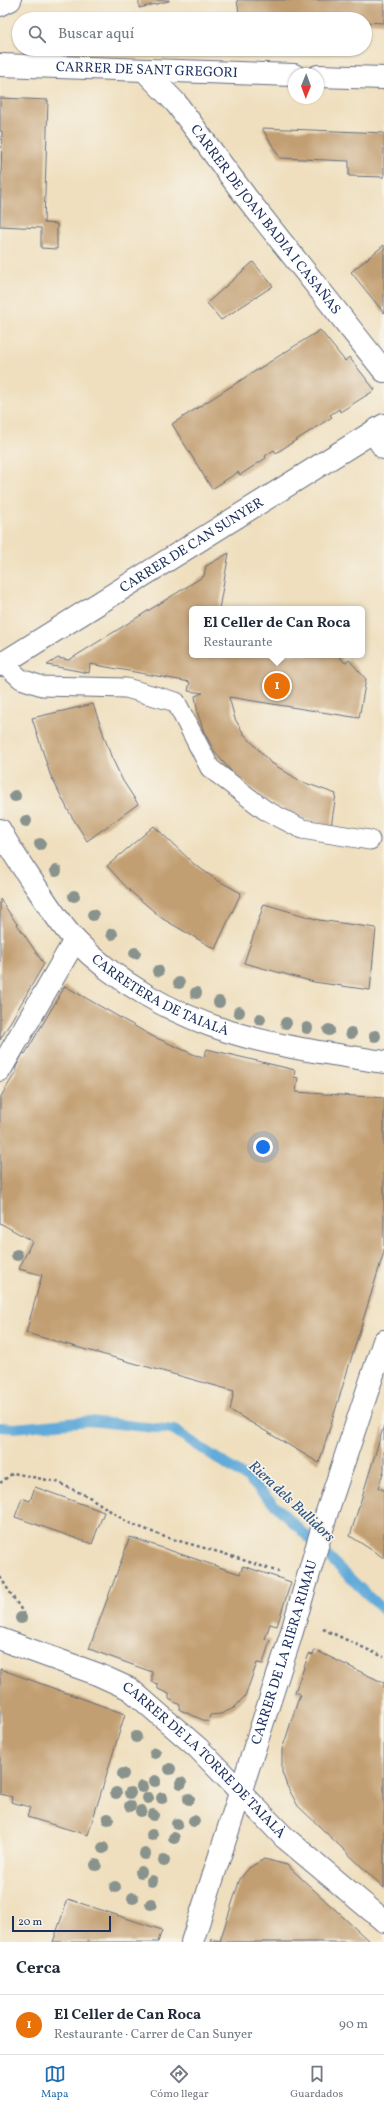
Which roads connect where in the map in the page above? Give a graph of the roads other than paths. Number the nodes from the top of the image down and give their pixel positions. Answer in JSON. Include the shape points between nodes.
{"nodes":[{"id":1,"x":10,"y":0,"type":"edge"},
{"id":2,"x":0,"y":5,"type":"edge"},
{"id":3,"x":0,"y":65,"type":"edge"},
{"id":4,"x":144,"y":70,"type":"junction"},
{"id":5,"x":288,"y":75,"type":"edge"},
{"id":6,"x":324,"y":76,"type":"edge"},
{"id":7,"x":384,"y":78,"type":"edge"},
{"id":8,"x":384,"y":371,"type":"edge"},
{"id":9,"x":380,"y":435,"type":"edge"},
{"id":10,"x":2,"y":664,"type":"edge"},
{"id":11,"x":0,"y":830,"type":"edge"},
{"id":12,"x":370,"y":840,"type":"dead end"},
{"id":13,"x":75,"y":940,"type":"junction"},
{"id":14,"x":384,"y":1062,"type":"edge"},
{"id":15,"x":0,"y":1070,"type":"edge"},
{"id":16,"x":382,"y":1355,"type":"edge"},
{"id":17,"x":0,"y":1639,"type":"edge"},
{"id":18,"x":240,"y":1792,"type":"junction"},
{"id":19,"x":384,"y":1921,"type":"edge"},
{"id":20,"x":192,"y":1942,"type":"edge"}],
"edges":[{"from":1,"to":2,"type":"street"},
{"from":3,"to":4,"type":"street","name":"CARRER DE SANT GREGORI"},
{"from":4,"to":5,"type":"street","name":"CARRER DE SANT GREGORI"},
{"from":4,"to":8,"type":"street","name":"CARRER DE JOAN BADIA I CASAÑAS","via":[[176,103],[246,197]]},
{"from":6,"to":7,"type":"street"},
{"from":9,"to":10,"type":"street","name":"CARRER DE CAN SUNYER"},
{"from":10,"to":12,"type":"lane","via":[[20,679],[42,686],[126,688],[176,702],[210,768],[265,810],[302,829]]},
{"from":11,"to":13,"type":"street","name":"CARRETERA DE TAIALÀ","via":[[51,910]]},
{"from":13,"to":14,"type":"street","name":"CARRETERA DE TAIALÀ","via":[[121,978],[150,997],[227,1031],[266,1041]]},
{"from":13,"to":15,"type":"street"},
{"from":16,"to":18,"type":"street","name":"CARRER DE LA RIERA RIMAU","via":[[327,1512],[303,1597]]},
{"from":17,"to":18,"type":"street","name":"CARRER DE LA TORRE DE TAIALÀ","via":[[96,1674],[130,1690],[198,1748]]},
{"from":18,"to":19,"type":"street","name":"CARRER DE LA TORRE DE TAIALÀ","via":[[284,1837]]},
{"from":18,"to":20,"type":"street","name":"CARRER DE LA RIERA RIMAU"}]}
